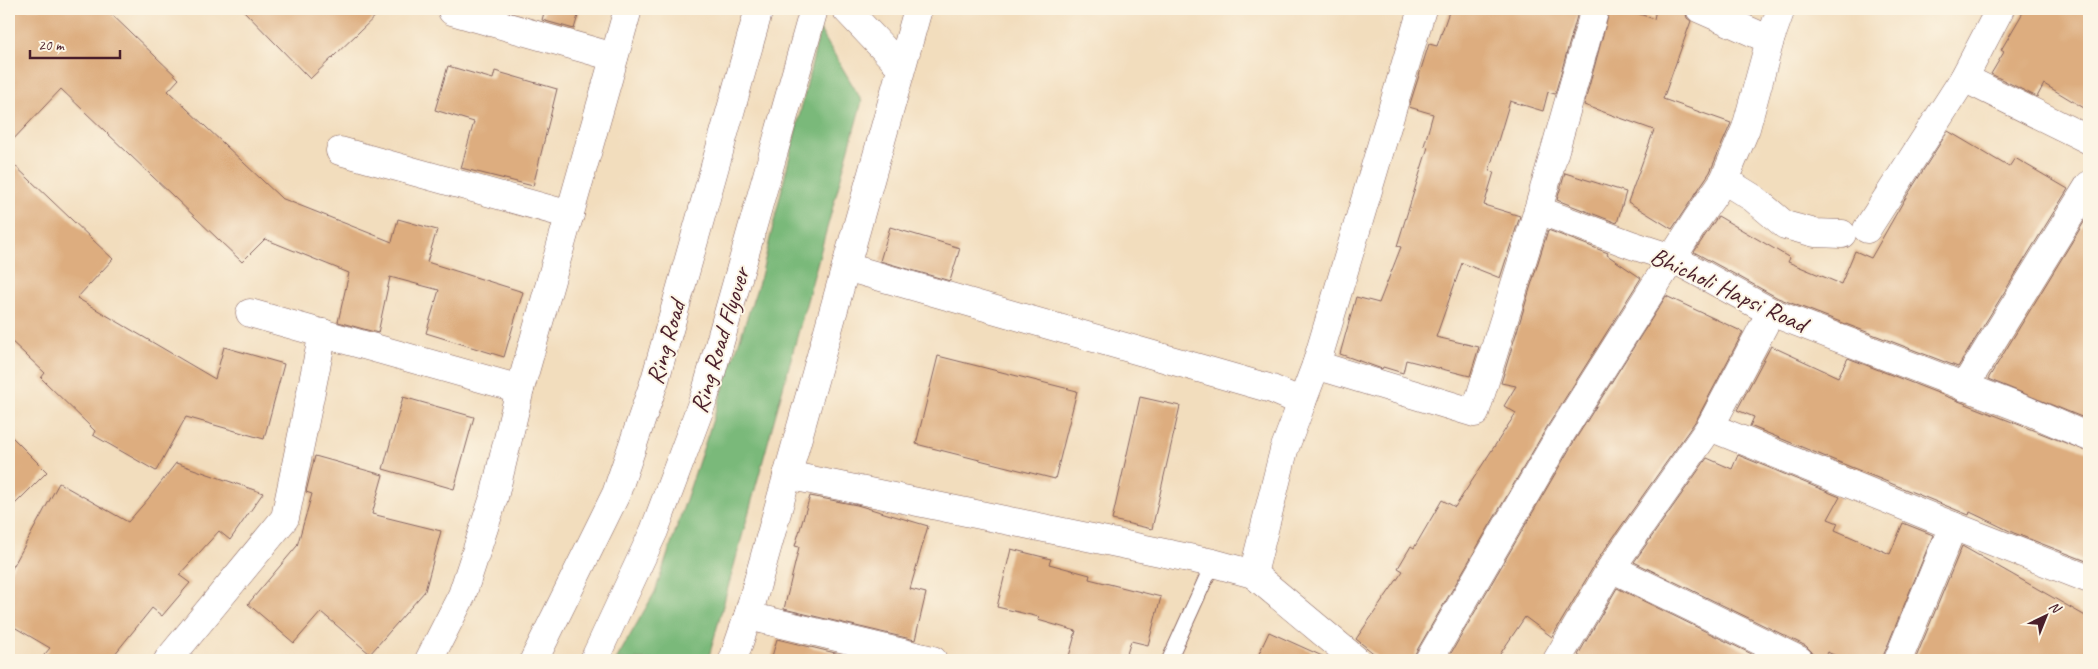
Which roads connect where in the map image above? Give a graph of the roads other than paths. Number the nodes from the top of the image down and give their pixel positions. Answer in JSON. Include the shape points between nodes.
{"nodes":[{"id":1,"x":628,"y":9,"type":"edge"},
{"id":2,"x":759,"y":9,"type":"edge"},
{"id":3,"x":814,"y":9,"type":"edge"},
{"id":4,"x":846,"y":9,"type":"edge"},
{"id":5,"x":918,"y":9,"type":"edge"},
{"id":6,"x":1422,"y":9,"type":"edge"},
{"id":7,"x":1594,"y":9,"type":"edge"},
{"id":8,"x":1700,"y":9,"type":"edge"},
{"id":9,"x":1781,"y":9,"type":"edge"},
{"id":10,"x":2000,"y":9,"type":"edge"},
{"id":11,"x":452,"y":11,"type":"dead end"},
{"id":12,"x":1770,"y":40,"type":"junction"},
{"id":13,"x":614,"y":57,"type":"junction"},
{"id":14,"x":901,"y":67,"type":"junction"},
{"id":15,"x":1964,"y":78,"type":"junction"},
{"id":16,"x":2089,"y":140,"type":"edge"},
{"id":17,"x":340,"y":151,"type":"dead end"},
{"id":18,"x":1724,"y":180,"type":"junction"},
{"id":19,"x":2089,"y":185,"type":"edge"},
{"id":20,"x":1538,"y":210,"type":"junction"},
{"id":21,"x":570,"y":215,"type":"junction"},
{"id":22,"x":1672,"y":258,"type":"junction"},
{"id":23,"x":846,"y":267,"type":"junction"},
{"id":24,"x":1771,"y":312,"type":"junction"},
{"id":25,"x":250,"y":313,"type":"dead end"},
{"id":26,"x":323,"y":333,"type":"junction"},
{"id":27,"x":1316,"y":365,"type":"junction"},
{"id":28,"x":1964,"y":388,"type":"junction"},
{"id":29,"x":520,"y":389,"type":"junction"},
{"id":30,"x":1302,"y":402,"type":"junction"},
{"id":31,"x":1710,"y":427,"type":"junction"},
{"id":32,"x":2089,"y":437,"type":"edge"},
{"id":33,"x":787,"y":475,"type":"junction"},
{"id":34,"x":1953,"y":526,"type":"junction"},
{"id":35,"x":1213,"y":563,"type":"junction"},
{"id":36,"x":1611,"y":568,"type":"junction"},
{"id":37,"x":1253,"y":574,"type":"junction"},
{"id":38,"x":2089,"y":579,"type":"edge"},
{"id":39,"x":748,"y":616,"type":"junction"},
{"id":40,"x":1351,"y":659,"type":"edge"},
{"id":41,"x":168,"y":660,"type":"edge"},
{"id":42,"x":429,"y":660,"type":"edge"},
{"id":43,"x":534,"y":660,"type":"edge"},
{"id":44,"x":594,"y":660,"type":"edge"},
{"id":45,"x":733,"y":660,"type":"edge"},
{"id":46,"x":933,"y":660,"type":"edge"},
{"id":47,"x":1169,"y":660,"type":"edge"},
{"id":48,"x":1429,"y":660,"type":"edge"},
{"id":49,"x":1557,"y":660,"type":"edge"},
{"id":50,"x":1799,"y":660,"type":"edge"},
{"id":51,"x":1898,"y":660,"type":"edge"}],
"edges":[{"from":1,"to":13,"type":"street"},
{"from":2,"to":43,"type":"street","name":"Ring Road","via":[[655,380],[616,494]]},
{"from":3,"to":44,"type":"street","name":"Ring Road Flyover","via":[[705,395],[654,531]]},
{"from":4,"to":14,"type":"street"},
{"from":5,"to":14,"type":"street"},
{"from":6,"to":27,"type":"street"},
{"from":7,"to":20,"type":"street"},
{"from":8,"to":12,"type":"street"},
{"from":9,"to":12,"type":"street"},
{"from":10,"to":15,"type":"street"},
{"from":11,"to":13,"type":"street"},
{"from":12,"to":18,"type":"street","via":[[1746,128]]},
{"from":13,"to":21,"type":"street"},
{"from":14,"to":23,"type":"street"},
{"from":15,"to":16,"type":"street"},
{"from":15,"to":18,"type":"street","via":[[1854,232],[1815,233],[1785,225],[1753,198]]},
{"from":17,"to":21,"type":"street"},
{"from":18,"to":22,"type":"street"},
{"from":19,"to":28,"type":"street"},
{"from":20,"to":22,"type":"street","name":"Bhicholi Hapsi Road"},
{"from":20,"to":27,"type":"street","via":[[1474,413]]},
{"from":21,"to":29,"type":"street"},
{"from":22,"to":24,"type":"street","name":"Bhicholi Hapsi Road"},
{"from":22,"to":48,"type":"street","via":[[1560,436]]},
{"from":23,"to":30,"type":"street","via":[[1272,390]]},
{"from":23,"to":33,"type":"street"},
{"from":24,"to":28,"type":"street","name":"Bhicholi Hapsi Road"},
{"from":24,"to":31,"type":"street"},
{"from":25,"to":26,"type":"street"},
{"from":26,"to":29,"type":"street"},
{"from":26,"to":41,"type":"street","via":[[285,518]]},
{"from":27,"to":30,"type":"street"},
{"from":28,"to":32,"type":"street","name":"Bhicholi Hapsi Road"},
{"from":29,"to":42,"type":"street","via":[[494,496],[462,594]]},
{"from":30,"to":37,"type":"street","via":[[1284,450]]},
{"from":31,"to":34,"type":"street"},
{"from":31,"to":36,"type":"street"},
{"from":33,"to":35,"type":"street"},
{"from":33,"to":39,"type":"street"},
{"from":34,"to":38,"type":"street"},
{"from":34,"to":51,"type":"street"},
{"from":35,"to":37,"type":"street"},
{"from":35,"to":47,"type":"lane"},
{"from":36,"to":49,"type":"street"},
{"from":36,"to":50,"type":"street"},
{"from":37,"to":40,"type":"street"},
{"from":39,"to":45,"type":"street"},
{"from":39,"to":46,"type":"street"}]}
